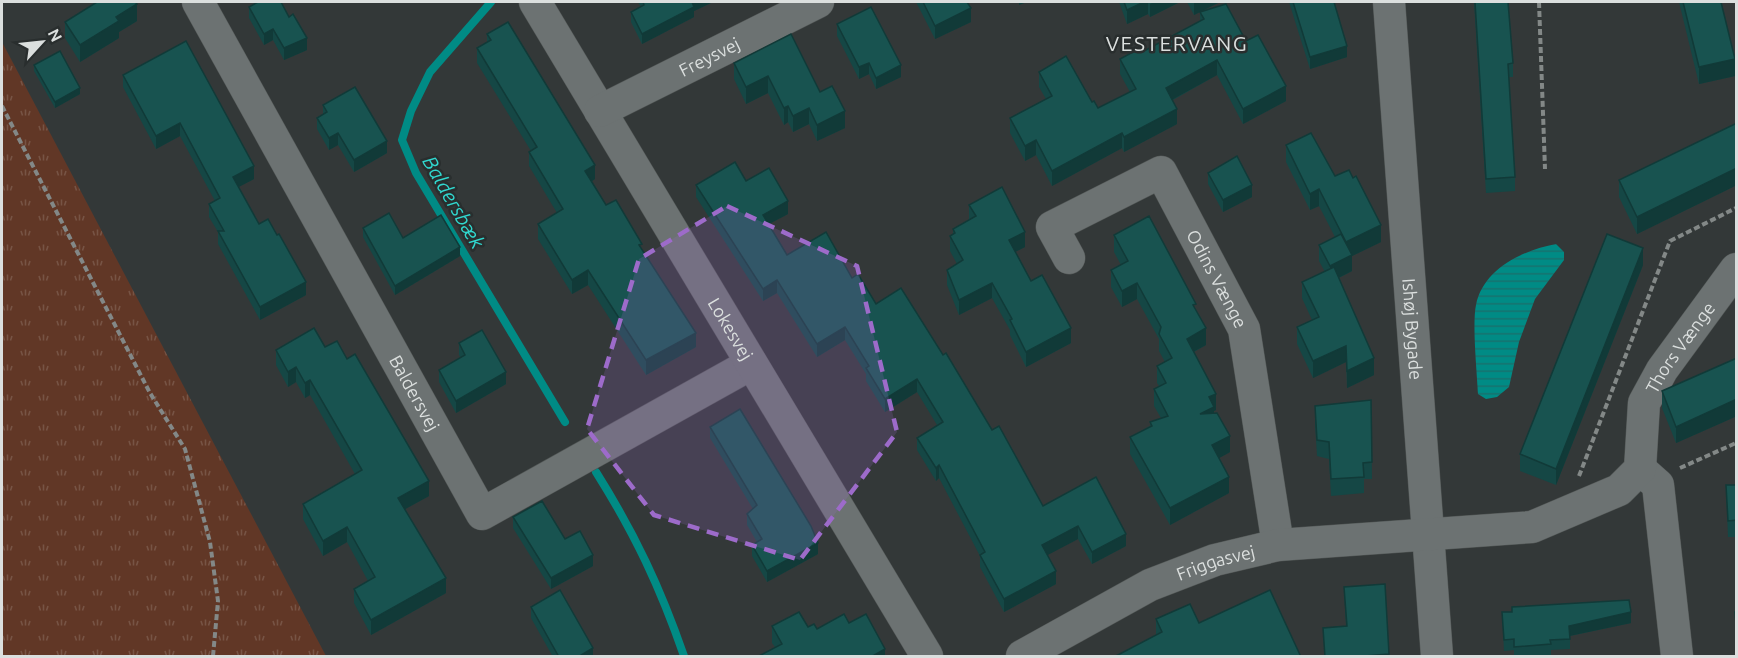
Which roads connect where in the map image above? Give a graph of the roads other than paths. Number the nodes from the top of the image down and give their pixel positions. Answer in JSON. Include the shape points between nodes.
{"nodes":[{"id":1,"x":198,"y":2,"type":"edge"},
{"id":2,"x":535,"y":2,"type":"edge"},
{"id":3,"x":818,"y":2,"type":"edge"},
{"id":4,"x":1389,"y":2,"type":"edge"},
{"id":5,"x":600,"y":111,"type":"junction"},
{"id":6,"x":1069,"y":258,"type":"dead end"},
{"id":7,"x":1737,"y":269,"type":"edge"},
{"id":8,"x":751,"y":364,"type":"junction"},
{"id":9,"x":1647,"y":475,"type":"junction"},
{"id":10,"x":1428,"y":533,"type":"junction"},
{"id":11,"x":1278,"y":545,"type":"junction"},
{"id":12,"x":927,"y":657,"type":"edge"},
{"id":13,"x":1022,"y":657,"type":"edge"},
{"id":14,"x":1437,"y":657,"type":"edge"},
{"id":15,"x":1677,"y":657,"type":"edge"}],
"edges":[{"from":1,"to":8,"type":"street","name":"Baldersvej","via":[[482,514]]},
{"from":2,"to":5,"type":"street","name":"Lokesvej"},
{"from":3,"to":5,"type":"street","name":"Freysvej"},
{"from":4,"to":10,"type":"street","name":"Ishøj Bygade"},
{"from":5,"to":8,"type":"street","name":"Lokesvej"},
{"from":6,"to":11,"type":"street","name":"Odins Vænge","via":[[1053,227],[1161,172],[1244,329]]},
{"from":7,"to":9,"type":"street","name":"Thors Vænge","via":[[1662,370],[1644,403]]},
{"from":8,"to":12,"type":"street","name":"Lokesvej"},
{"from":9,"to":10,"type":"street","via":[[1532,527]]},
{"from":9,"to":15,"type":"street","name":"Thors Vænge","via":[[1658,485]]},
{"from":10,"to":11,"type":"street","name":"Friggasvej"},
{"from":10,"to":14,"type":"street","name":"Ishøj Bygade"},
{"from":11,"to":13,"type":"street","name":"Friggasvej","via":[[1215,560],[1150,585]]}]}
